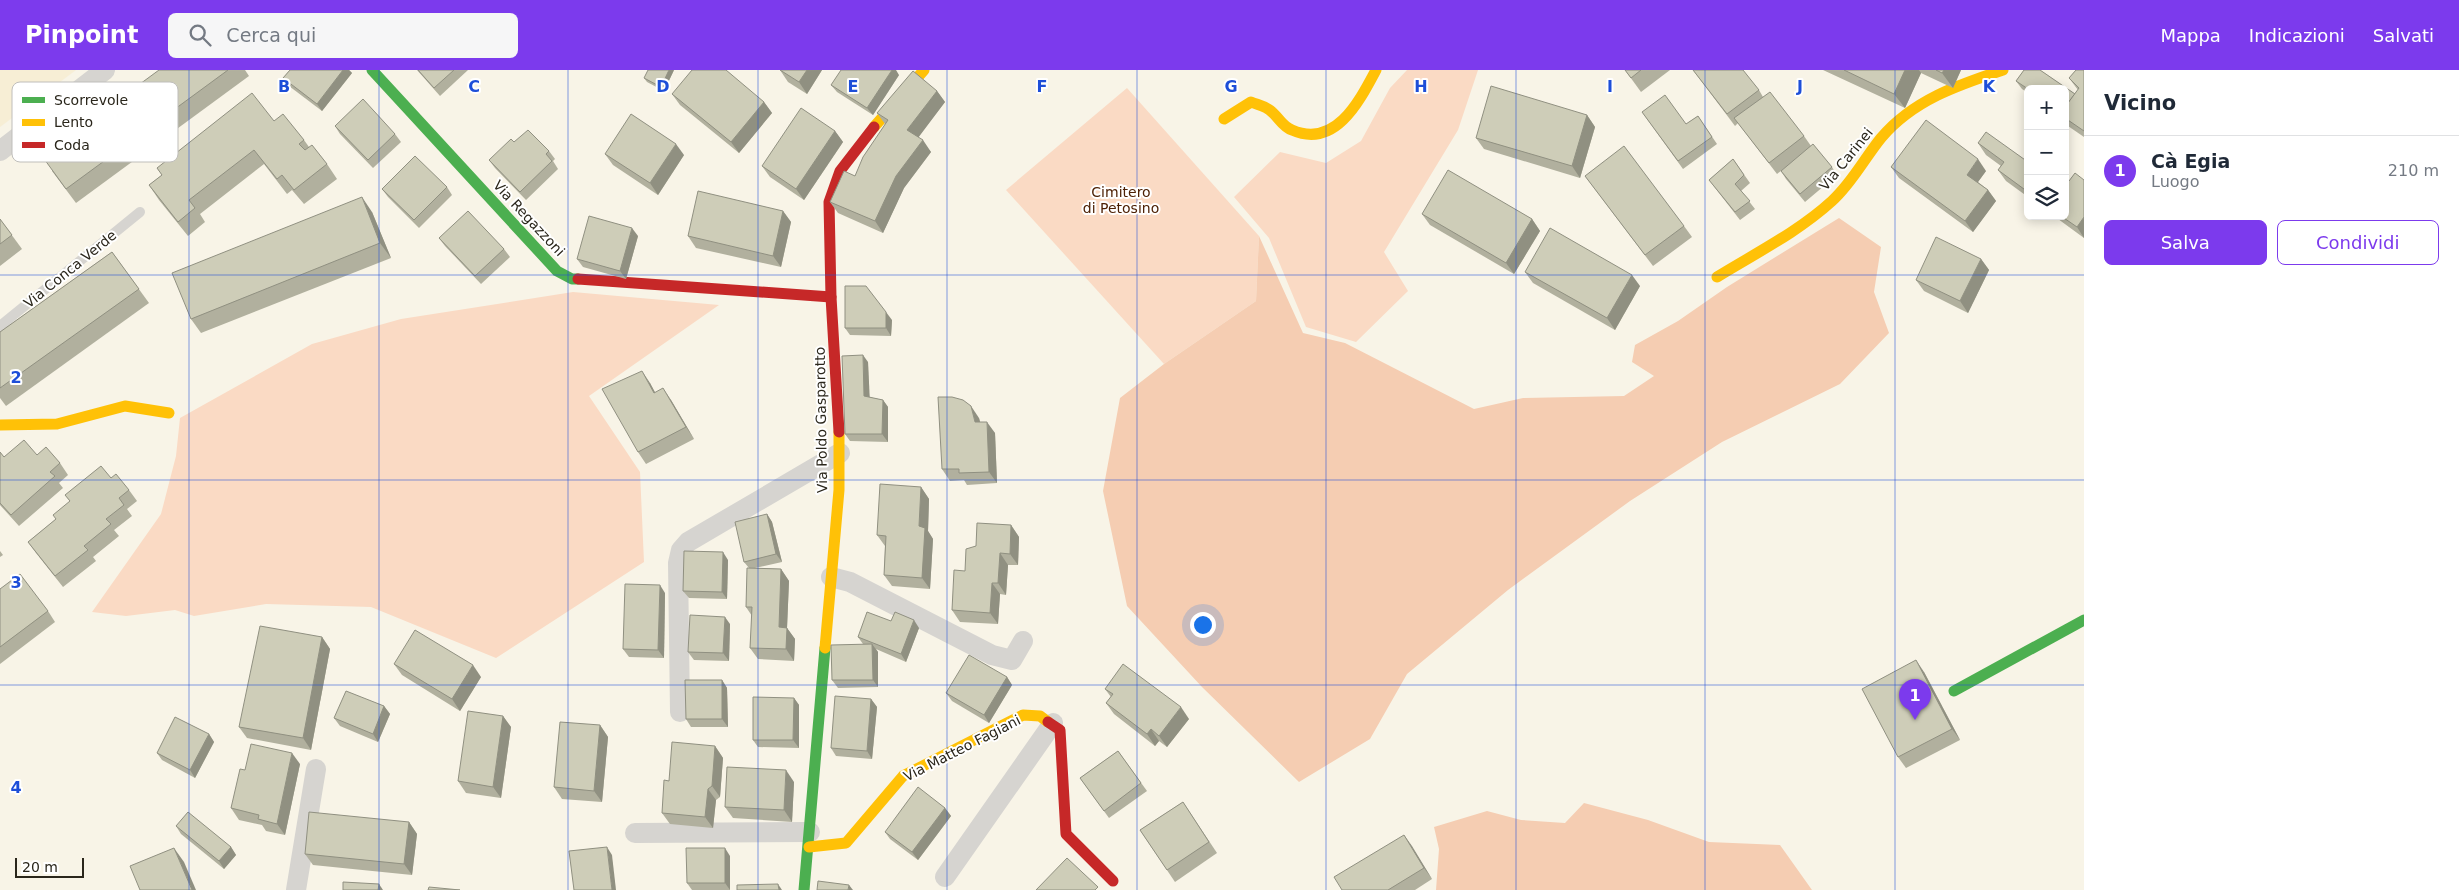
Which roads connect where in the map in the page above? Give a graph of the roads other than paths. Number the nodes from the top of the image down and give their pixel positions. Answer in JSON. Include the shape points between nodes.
{"nodes":[{"id":1,"x":105,"y":70,"type":"edge"},
{"id":2,"x":372,"y":70,"type":"edge"},
{"id":3,"x":924,"y":70,"type":"edge"},
{"id":4,"x":1376,"y":70,"type":"edge"},
{"id":5,"x":2003,"y":70,"type":"edge"},
{"id":6,"x":89,"y":82,"type":"edge"},
{"id":7,"x":1224,"y":119,"type":"dead end"},
{"id":8,"x":12,"y":142,"type":"edge"},
{"id":9,"x":0,"y":151,"type":"edge"},
{"id":10,"x":140,"y":212,"type":"dead end"},
{"id":11,"x":1717,"y":277,"type":"dead end"},
{"id":12,"x":831,"y":296,"type":"junction"},
{"id":13,"x":0,"y":326,"type":"edge"},
{"id":14,"x":169,"y":413,"type":"dead end"},
{"id":15,"x":0,"y":426,"type":"edge"},
{"id":16,"x":840,"y":453,"type":"junction"},
{"id":17,"x":831,"y":577,"type":"junction"},
{"id":18,"x":2084,"y":620,"type":"edge"},
{"id":19,"x":1023,"y":641,"type":"dead end"},
{"id":20,"x":1954,"y":692,"type":"dead end"},
{"id":21,"x":680,"y":712,"type":"dead end"},
{"id":22,"x":1053,"y":723,"type":"junction"},
{"id":23,"x":316,"y":769,"type":"dead end"},
{"id":24,"x":635,"y":833,"type":"dead end"},
{"id":25,"x":809,"y":840,"type":"junction"},
{"id":26,"x":945,"y":877,"type":"dead end"},
{"id":27,"x":1113,"y":881,"type":"dead end"},
{"id":28,"x":296,"y":890,"type":"edge"},
{"id":29,"x":804,"y":890,"type":"edge"}],
"edges":[{"from":1,"to":6,"type":"street"},
{"from":2,"to":12,"type":"street","name":"Via Regazzoni","via":[[557,271],[572,279]]},
{"from":3,"to":12,"type":"street","name":"Via Poldo Gasparotto","via":[[862,141],[833,186],[829,202]]},
{"from":4,"to":7,"type":"street","via":[[1346,120],[1333,130],[1312,136],[1291,130],[1267,108],[1250,102]]},
{"from":5,"to":11,"type":"street","name":"Via Carinei","via":[[1972,80],[1918,105],[1896,122],[1833,200],[1799,227]]},
{"from":8,"to":9,"type":"street"},
{"from":10,"to":13,"type":"lane","name":"Via Conca Verde"},
{"from":12,"to":16,"type":"street","name":"Via Poldo Gasparotto"},
{"from":14,"to":15,"type":"street","via":[[125,406],[57,424]]},
{"from":16,"to":17,"type":"street","name":"Via Poldo Gasparotto"},
{"from":16,"to":21,"type":"street","via":[[688,542],[681,550],[678,563]]},
{"from":17,"to":19,"type":"street","via":[[850,582],[992,655],[1012,660]]},
{"from":17,"to":25,"type":"street","name":"Via Poldo Gasparotto"},
{"from":18,"to":20,"type":"street"},
{"from":22,"to":25,"type":"street","name":"Via Matteo Fagiani","via":[[1040,716],[1023,715],[903,776],[846,843]]},
{"from":22,"to":26,"type":"street"},
{"from":22,"to":27,"type":"street","via":[[1060,730],[1062,740],[1066,834]]},
{"from":23,"to":28,"type":"street"},
{"from":24,"to":25,"type":"street"},
{"from":25,"to":29,"type":"street","name":"Via Poldo Gasparotto"}]}
